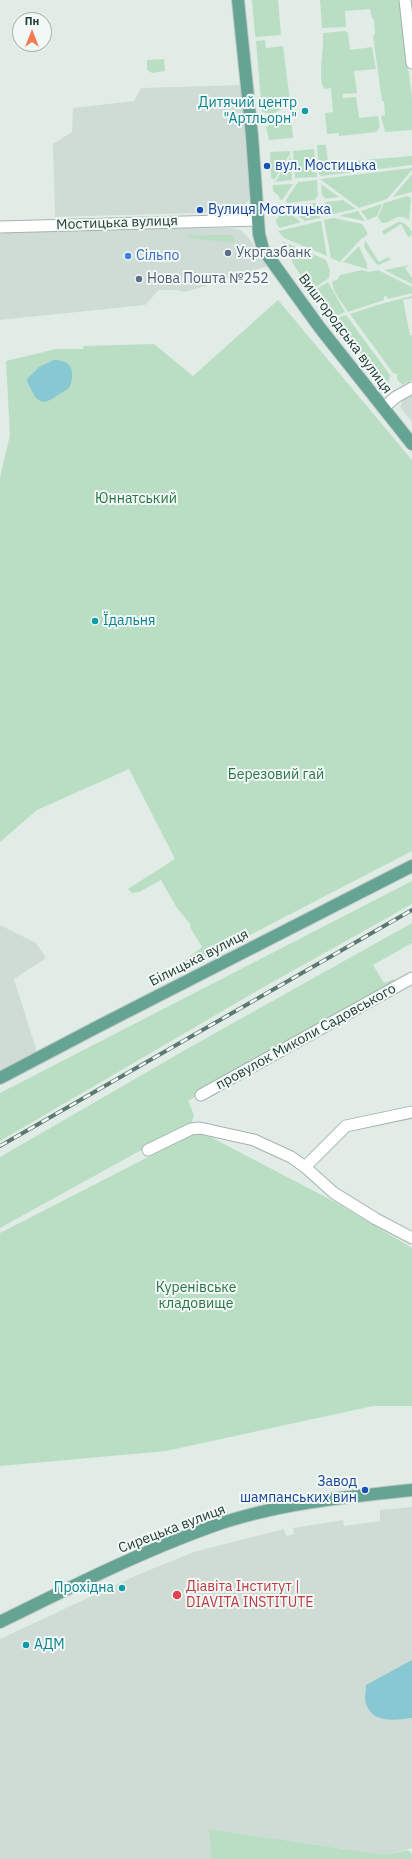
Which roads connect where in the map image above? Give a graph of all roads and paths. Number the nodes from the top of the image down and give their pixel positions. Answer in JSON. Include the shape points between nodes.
{"nodes":[{"id":1,"x":238,"y":0,"type":"edge"},
{"id":2,"x":405,"y":0,"type":"edge"},
{"id":3,"x":412,"y":63,"type":"edge"},
{"id":4,"x":258,"y":220,"type":"junction"},
{"id":5,"x":0,"y":226,"type":"edge"},
{"id":6,"x":412,"y":388,"type":"edge"},
{"id":7,"x":382,"y":408,"type":"junction"},
{"id":8,"x":412,"y":444,"type":"edge"},
{"id":9,"x":412,"y":866,"type":"edge"},
{"id":10,"x":412,"y":978,"type":"edge"},
{"id":11,"x":0,"y":1078,"type":"edge"},
{"id":12,"x":201,"y":1095,"type":"dead end"},
{"id":13,"x":412,"y":1112,"type":"edge"},
{"id":14,"x":148,"y":1150,"type":"dead end"},
{"id":15,"x":305,"y":1167,"type":"junction"},
{"id":16,"x":412,"y":1238,"type":"edge"},
{"id":17,"x":412,"y":1490,"type":"edge"},
{"id":18,"x":0,"y":1622,"type":"edge"}],
"edges":[{"from":1,"to":4,"type":"main road","name":"Вишгородська вулиця"},
{"from":2,"to":3,"type":"street"},
{"from":4,"to":5,"type":"street","name":"Мостицька вулиця"},
{"from":4,"to":7,"type":"main road","name":"Вишгородська вулиця","via":[[260,240],[269,258]]},
{"from":6,"to":7,"type":"street"},
{"from":7,"to":8,"type":"main road","name":"Вишгородська вулиця"},
{"from":9,"to":11,"type":"main road","name":"Білицька вулиця"},
{"from":10,"to":12,"type":"street","name":"провулок Миколи Садовського"},
{"from":13,"to":15,"type":"street","via":[[346,1126]]},
{"from":14,"to":15,"type":"street","via":[[191,1129],[200,1128],[254,1140],[291,1157]]},
{"from":15,"to":16,"type":"street","via":[[334,1193]]},
{"from":17,"to":18,"type":"main road","name":"Сирецька вулиця","via":[[332,1499],[265,1512],[211,1527],[100,1573]]}]}
